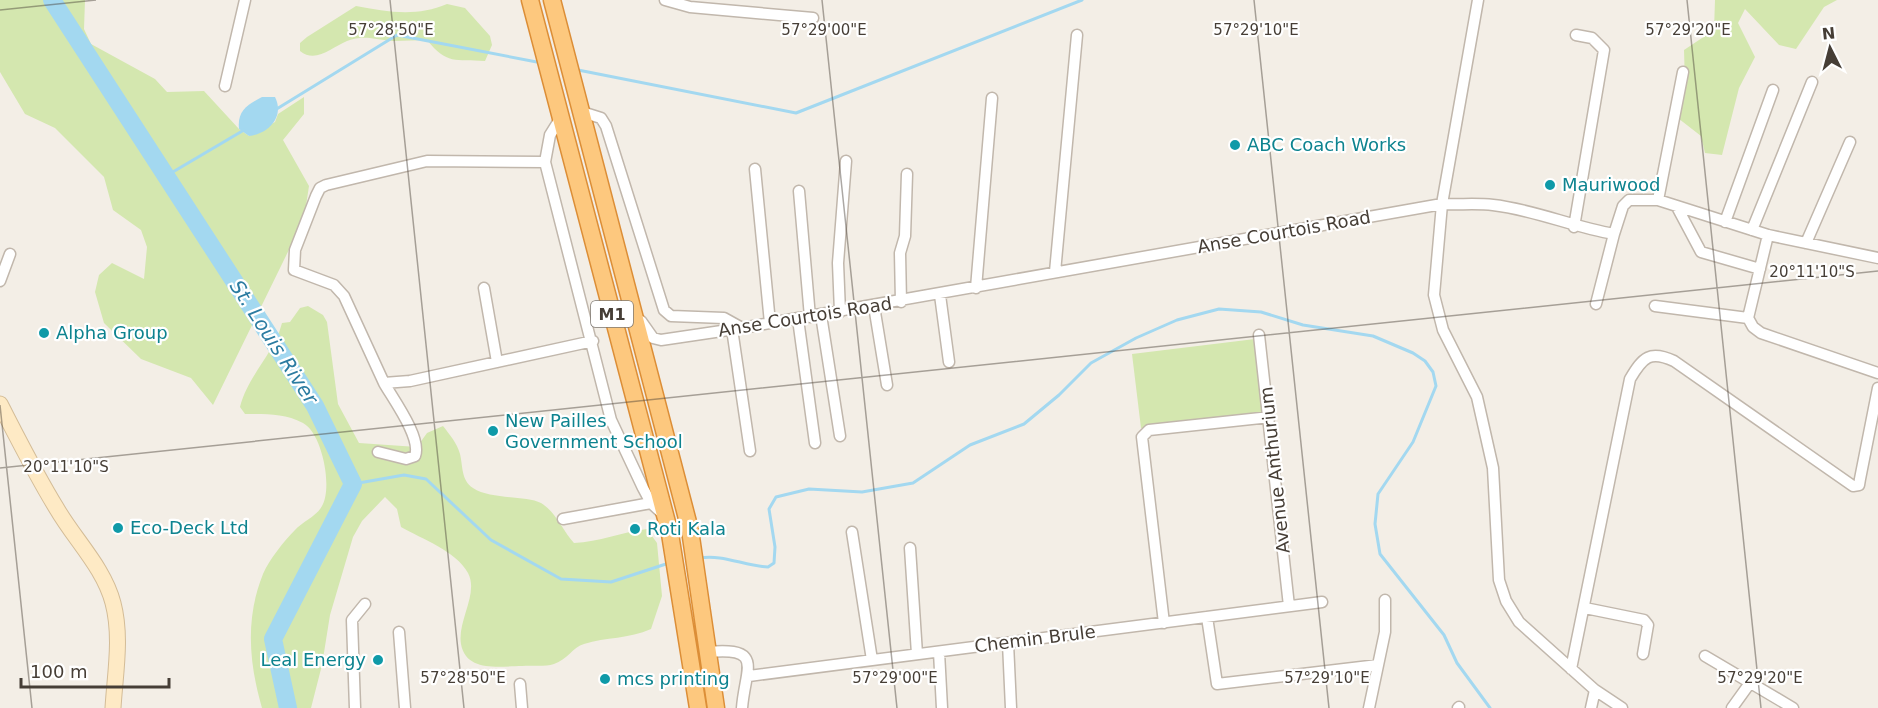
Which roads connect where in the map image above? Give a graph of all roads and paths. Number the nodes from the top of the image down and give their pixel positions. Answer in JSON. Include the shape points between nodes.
{"nodes":[{"id":1,"x":245,"y":0,"type":"edge"},
{"id":2,"x":530,"y":0,"type":"edge"},
{"id":3,"x":552,"y":0,"type":"edge"},
{"id":4,"x":665,"y":0,"type":"edge"},
{"id":5,"x":1478,"y":0,"type":"edge"},
{"id":6,"x":813,"y":18,"type":"dead end"},
{"id":7,"x":1077,"y":35,"type":"dead end"},
{"id":8,"x":1576,"y":35,"type":"dead end"},
{"id":9,"x":1683,"y":72,"type":"dead end"},
{"id":10,"x":1812,"y":82,"type":"dead end"},
{"id":11,"x":225,"y":86,"type":"dead end"},
{"id":12,"x":1773,"y":90,"type":"dead end"},
{"id":13,"x":992,"y":98,"type":"dead end"},
{"id":14,"x":582,"y":112,"type":"junction"},
{"id":15,"x":560,"y":119,"type":"junction"},
{"id":16,"x":1850,"y":142,"type":"dead end"},
{"id":17,"x":545,"y":162,"type":"junction"},
{"id":18,"x":846,"y":162,"type":"dead end"},
{"id":19,"x":755,"y":169,"type":"dead end"},
{"id":20,"x":907,"y":174,"type":"dead end"},
{"id":21,"x":799,"y":191,"type":"dead end"},
{"id":22,"x":1658,"y":200,"type":"junction"},
{"id":23,"x":1442,"y":204,"type":"junction"},
{"id":24,"x":1677,"y":207,"type":"junction"},
{"id":25,"x":1725,"y":222,"type":"junction"},
{"id":26,"x":1574,"y":227,"type":"junction"},
{"id":27,"x":1752,"y":230,"type":"junction"},
{"id":28,"x":1614,"y":234,"type":"junction"},
{"id":29,"x":1768,"y":235,"type":"junction"},
{"id":30,"x":1806,"y":243,"type":"junction"},
{"id":31,"x":10,"y":254,"type":"dead end"},
{"id":32,"x":1878,"y":258,"type":"edge"},
{"id":33,"x":1760,"y":269,"type":"junction"},
{"id":34,"x":1055,"y":272,"type":"junction"},
{"id":35,"x":0,"y":280,"type":"edge"},
{"id":36,"x":484,"y":288,"type":"dead end"},
{"id":37,"x":976,"y":288,"type":"junction"},
{"id":38,"x":628,"y":290,"type":"junction"},
{"id":39,"x":940,"y":295,"type":"junction"},
{"id":40,"x":901,"y":302,"type":"junction"},
{"id":41,"x":1596,"y":304,"type":"dead end"},
{"id":42,"x":874,"y":306,"type":"junction"},
{"id":43,"x":1655,"y":306,"type":"dead end"},
{"id":44,"x":840,"y":312,"type":"junction"},
{"id":45,"x":815,"y":316,"type":"junction"},
{"id":46,"x":1748,"y":318,"type":"junction"},
{"id":47,"x":798,"y":319,"type":"junction"},
{"id":48,"x":770,"y":323,"type":"junction"},
{"id":49,"x":737,"y":329,"type":"junction"},
{"id":50,"x":1259,"y":335,"type":"dead end"},
{"id":51,"x":661,"y":340,"type":"junction"},
{"id":52,"x":593,"y":341,"type":"junction"},
{"id":53,"x":497,"y":362,"type":"junction"},
{"id":54,"x":949,"y":362,"type":"dead end"},
{"id":55,"x":649,"y":371,"type":"junction"},
{"id":56,"x":1878,"y":373,"type":"edge"},
{"id":57,"x":384,"y":383,"type":"junction"},
{"id":58,"x":887,"y":386,"type":"dead end"},
{"id":59,"x":1878,"y":388,"type":"edge"},
{"id":60,"x":0,"y":404,"type":"edge"},
{"id":61,"x":1270,"y":417,"type":"junction"},
{"id":62,"x":840,"y":436,"type":"dead end"},
{"id":63,"x":815,"y":443,"type":"dead end"},
{"id":64,"x":750,"y":451,"type":"dead end"},
{"id":65,"x":378,"y":452,"type":"dead end"},
{"id":66,"x":651,"y":503,"type":"junction"},
{"id":67,"x":563,"y":519,"type":"dead end"},
{"id":68,"x":668,"y":526,"type":"junction"},
{"id":69,"x":852,"y":532,"type":"dead end"},
{"id":70,"x":910,"y":548,"type":"dead end"},
{"id":71,"x":1385,"y":600,"type":"dead end"},
{"id":72,"x":1322,"y":602,"type":"dead end"},
{"id":73,"x":365,"y":604,"type":"dead end"},
{"id":74,"x":1289,"y":606,"type":"junction"},
{"id":75,"x":1584,"y":608,"type":"junction"},
{"id":76,"x":1207,"y":617,"type":"junction"},
{"id":77,"x":1164,"y":623,"type":"junction"},
{"id":78,"x":399,"y":632,"type":"dead end"},
{"id":79,"x":1008,"y":643,"type":"junction"},
{"id":80,"x":939,"y":651,"type":"junction"},
{"id":81,"x":708,"y":652,"type":"junction"},
{"id":82,"x":917,"y":654,"type":"junction"},
{"id":83,"x":1643,"y":654,"type":"dead end"},
{"id":84,"x":1705,"y":656,"type":"dead end"},
{"id":85,"x":872,"y":660,"type":"junction"},
{"id":86,"x":1378,"y":665,"type":"junction"},
{"id":87,"x":1571,"y":669,"type":"junction"},
{"id":88,"x":749,"y":676,"type":"junction"},
{"id":89,"x":1750,"y":683,"type":"junction"},
{"id":90,"x":519,"y":684,"type":"dead end"},
{"id":91,"x":1595,"y":690,"type":"junction"},
{"id":92,"x":113,"y":708,"type":"edge"},
{"id":93,"x":355,"y":708,"type":"edge"},
{"id":94,"x":405,"y":708,"type":"edge"},
{"id":95,"x":522,"y":708,"type":"edge"},
{"id":96,"x":698,"y":708,"type":"edge"},
{"id":97,"x":716,"y":708,"type":"edge"},
{"id":98,"x":742,"y":708,"type":"edge"},
{"id":99,"x":942,"y":708,"type":"edge"},
{"id":100,"x":1011,"y":708,"type":"edge"},
{"id":101,"x":1369,"y":708,"type":"edge"},
{"id":102,"x":1591,"y":708,"type":"edge"},
{"id":103,"x":1622,"y":708,"type":"edge"},
{"id":104,"x":1732,"y":708,"type":"edge"},
{"id":105,"x":1793,"y":708,"type":"edge"}],
"edges":[{"from":1,"to":11,"type":"street"},
{"from":2,"to":15,"type":"highway","number":"M1"},
{"from":3,"to":14,"type":"highway","number":"M1"},
{"from":4,"to":6,"type":"street","via":[[690,7]]},
{"from":5,"to":23,"type":"street"},
{"from":7,"to":34,"type":"street"},
{"from":8,"to":26,"type":"street","via":[[1592,38],[1604,50]]},
{"from":9,"to":22,"type":"street"},
{"from":10,"to":27,"type":"street"},
{"from":12,"to":25,"type":"street"},
{"from":13,"to":37,"type":"street"},
{"from":14,"to":38,"type":"highway","number":"M1"},
{"from":14,"to":49,"type":"street","via":[[601,118],[606,126],[664,310],[671,316],[724,318]]},
{"from":15,"to":17,"type":"street","via":[[550,135]]},
{"from":15,"to":68,"type":"highway","number":"M1"},
{"from":16,"to":30,"type":"street"},
{"from":17,"to":52,"type":"street"},
{"from":17,"to":57,"type":"street","via":[[427,161],[320,188],[295,250],[294,270],[334,285],[344,296]]},
{"from":18,"to":44,"type":"street","via":[[838,263]]},
{"from":19,"to":48,"type":"street"},
{"from":20,"to":40,"type":"street","via":[[905,236],[900,253]]},
{"from":21,"to":45,"type":"street"},
{"from":22,"to":24,"type":"street"},
{"from":22,"to":28,"type":"street","via":[[1629,200],[1623,206]]},
{"from":23,"to":26,"type":"street","name":"Anse Courtois Road","via":[[1493,205]]},
{"from":23,"to":34,"type":"street","name":"Anse Courtois Road"},
{"from":23,"to":87,"type":"street","via":[[1434,295],[1443,330],[1477,397],[1493,468],[1499,580],[1519,622]]},
{"from":24,"to":25,"type":"street"},
{"from":24,"to":33,"type":"street","via":[[1701,252]]},
{"from":25,"to":27,"type":"street"},
{"from":26,"to":28,"type":"street","name":"Anse Courtois Road"},
{"from":27,"to":29,"type":"street"},
{"from":28,"to":41,"type":"street"},
{"from":29,"to":30,"type":"street"},
{"from":29,"to":33,"type":"street"},
{"from":30,"to":32,"type":"street"},
{"from":31,"to":35,"type":"street"},
{"from":33,"to":46,"type":"street"},
{"from":34,"to":37,"type":"street","name":"Anse Courtois Road"},
{"from":36,"to":53,"type":"street"},
{"from":37,"to":39,"type":"street","name":"Anse Courtois Road"},
{"from":38,"to":51,"type":"street","via":[[646,331]]},
{"from":38,"to":55,"type":"highway","number":"M1"},
{"from":39,"to":40,"type":"street","name":"Anse Courtois Road"},
{"from":39,"to":54,"type":"street"},
{"from":40,"to":42,"type":"street","name":"Anse Courtois Road"},
{"from":42,"to":44,"type":"street","name":"Anse Courtois Road"},
{"from":42,"to":58,"type":"street"},
{"from":43,"to":46,"type":"street"},
{"from":44,"to":45,"type":"street","name":"Anse Courtois Road"},
{"from":45,"to":47,"type":"street","name":"Anse Courtois Road"},
{"from":45,"to":62,"type":"street"},
{"from":46,"to":56,"type":"street","via":[[1761,333]]},
{"from":47,"to":48,"type":"street","name":"Anse Courtois Road"},
{"from":47,"to":63,"type":"street"},
{"from":48,"to":49,"type":"street","name":"Anse Courtois Road"},
{"from":49,"to":51,"type":"street","name":"Anse Courtois Road"},
{"from":49,"to":64,"type":"street"},
{"from":50,"to":61,"type":"street","name":"Avenue Anthurium"},
{"from":51,"to":55,"type":"street","via":[[651,349]]},
{"from":52,"to":53,"type":"street"},
{"from":52,"to":66,"type":"street","via":[[611,420]]},
{"from":53,"to":57,"type":"street"},
{"from":55,"to":81,"type":"highway","number":"M1","via":[[690,530]]},
{"from":57,"to":65,"type":"street","via":[[413,434],[417,451],[406,459]]},
{"from":59,"to":75,"type":"street","via":[[1859,485],[1853,486],[1674,361],[1660,354],[1648,357],[1630,379]]},
{"from":60,"to":92,"type":"main road","via":[[57,509],[104,580],[113,602],[117,648]]},
{"from":61,"to":74,"type":"street","name":"Avenue Anthurium"},
{"from":61,"to":77,"type":"street","via":[[1149,430],[1142,437]]},
{"from":66,"to":67,"type":"street"},
{"from":66,"to":68,"type":"street"},
{"from":68,"to":96,"type":"highway","number":"M1"},
{"from":69,"to":85,"type":"street"},
{"from":70,"to":82,"type":"street"},
{"from":71,"to":86,"type":"street","via":[[1386,619]]},
{"from":72,"to":74,"type":"street","name":"Chemin Brule"},
{"from":73,"to":93,"type":"street","via":[[352,620]]},
{"from":74,"to":76,"type":"street","name":"Chemin Brule"},
{"from":75,"to":83,"type":"street","via":[[1644,620],[1648,624]]},
{"from":75,"to":87,"type":"street"},
{"from":76,"to":77,"type":"street","name":"Chemin Brule"},
{"from":76,"to":86,"type":"street","via":[[1217,684]]},
{"from":77,"to":79,"type":"street","name":"Chemin Brule"},
{"from":78,"to":94,"type":"street"},
{"from":79,"to":80,"type":"street","name":"Chemin Brule"},
{"from":79,"to":100,"type":"street"},
{"from":80,"to":82,"type":"street","name":"Chemin Brule"},
{"from":80,"to":99,"type":"street"},
{"from":81,"to":88,"type":"street","via":[[734,650],[743,654]]},
{"from":81,"to":97,"type":"highway","number":"M1"},
{"from":82,"to":85,"type":"street","name":"Chemin Brule"},
{"from":84,"to":89,"type":"street"},
{"from":85,"to":88,"type":"street","name":"Chemin Brule"},
{"from":86,"to":101,"type":"street"},
{"from":87,"to":91,"type":"street"},
{"from":88,"to":98,"type":"street"},
{"from":89,"to":104,"type":"street"},
{"from":89,"to":105,"type":"street"},
{"from":90,"to":95,"type":"street"},
{"from":91,"to":102,"type":"street"},
{"from":91,"to":103,"type":"street"}]}
